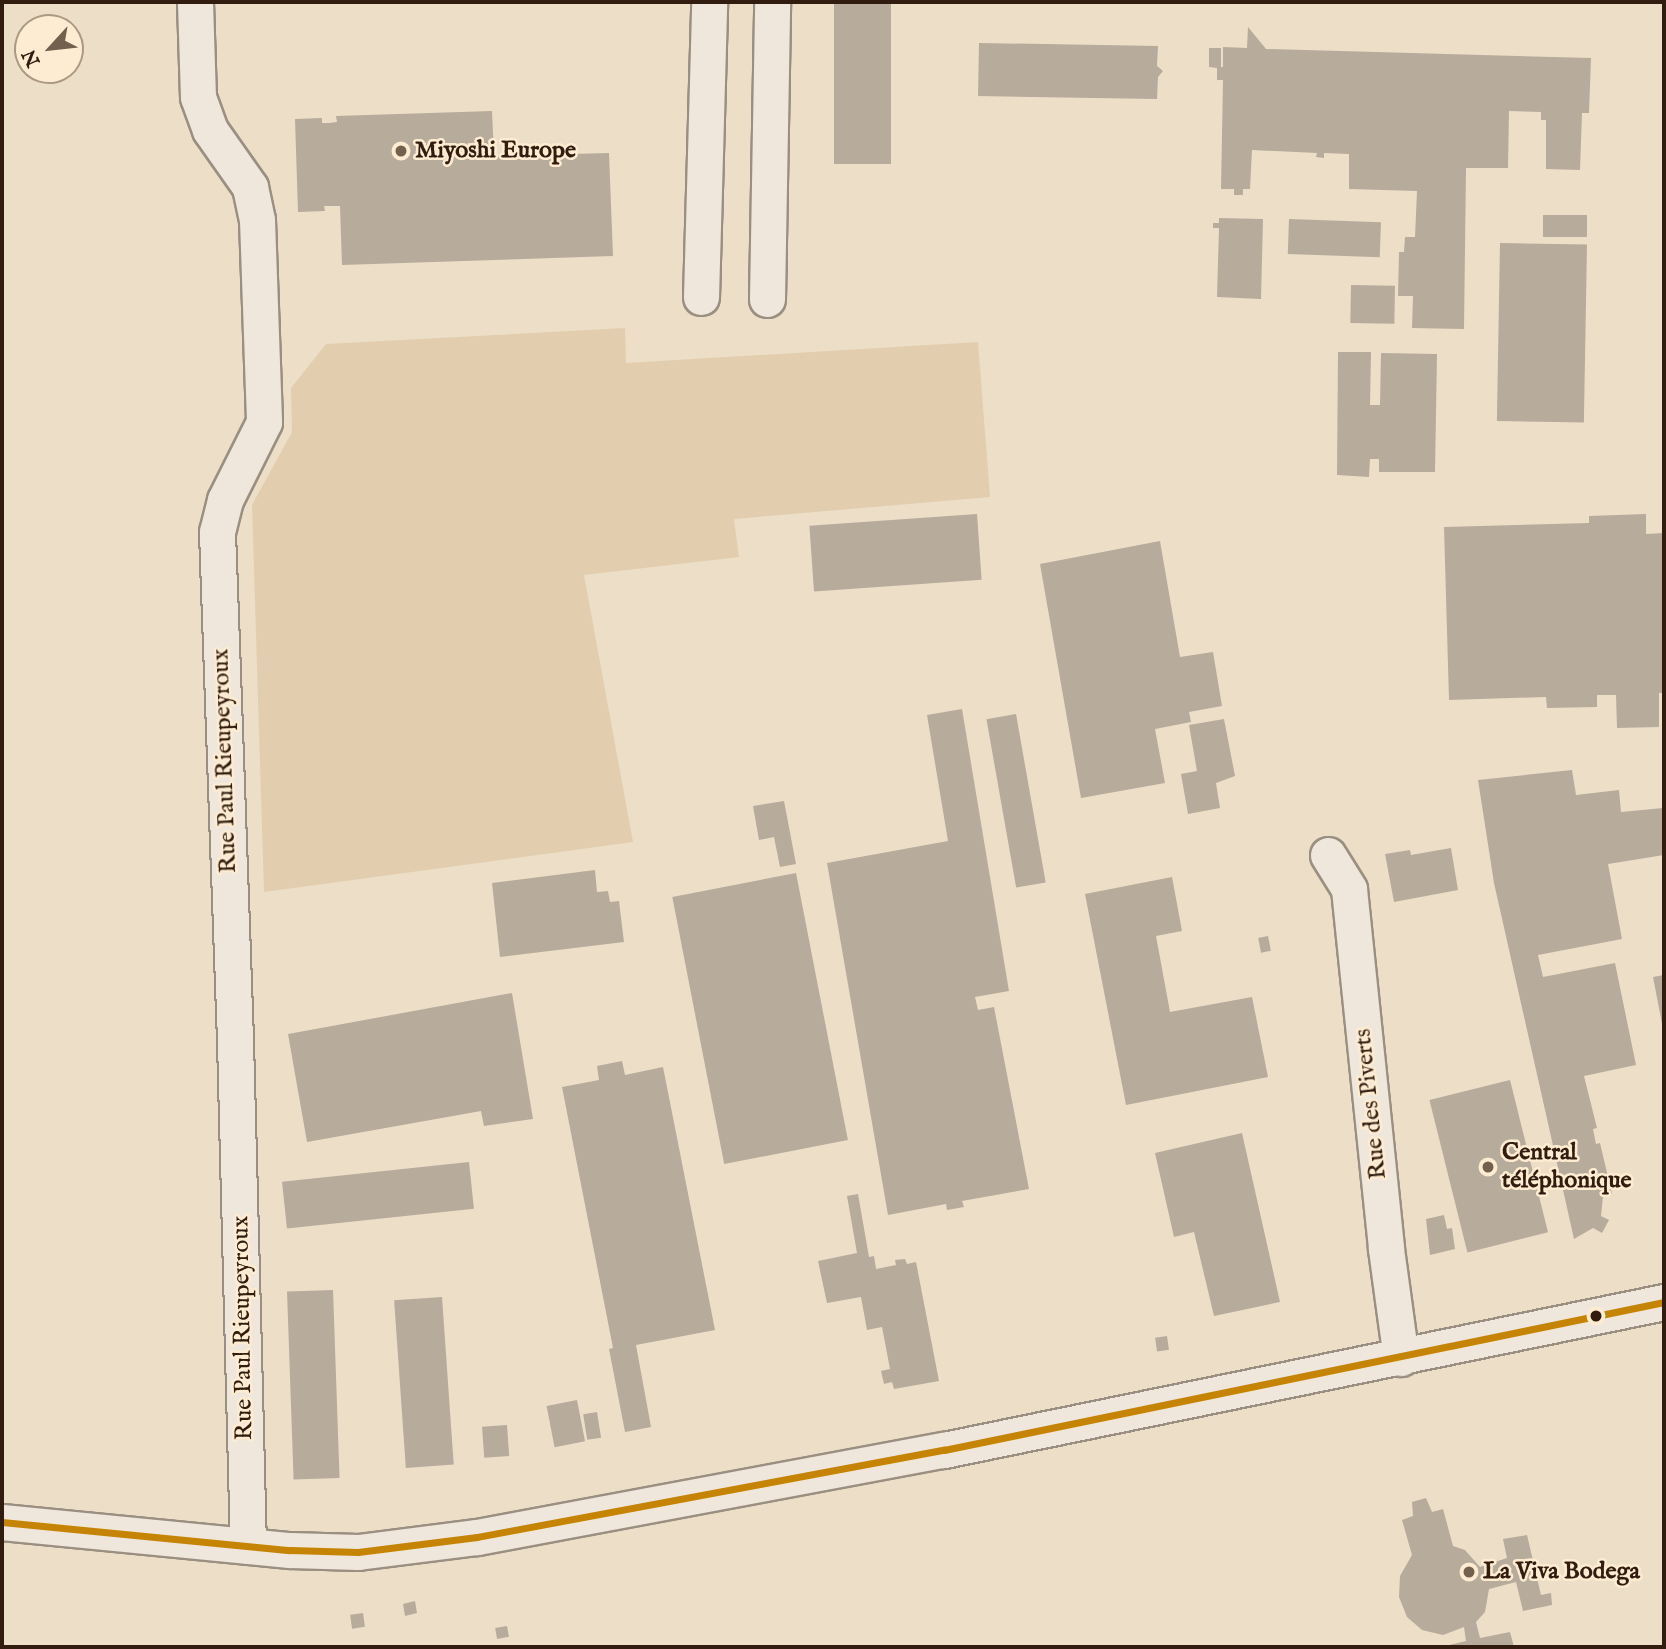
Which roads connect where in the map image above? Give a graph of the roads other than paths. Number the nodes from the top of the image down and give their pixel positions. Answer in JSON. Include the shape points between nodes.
{"nodes":[{"id":1,"x":195,"y":2,"type":"edge"},
{"id":2,"x":709,"y":2,"type":"edge"},
{"id":3,"x":772,"y":2,"type":"edge"},
{"id":4,"x":701,"y":297,"type":"dead end"},
{"id":5,"x":767,"y":299,"type":"dead end"},
{"id":6,"x":1328,"y":855,"type":"dead end"},
{"id":7,"x":1664,"y":1302,"type":"edge"},
{"id":8,"x":1401,"y":1358,"type":"junction"},
{"id":9,"x":2,"y":1522,"type":"edge"},
{"id":10,"x":248,"y":1546,"type":"junction"}],
"edges":[{"from":1,"to":10,"type":"street","name":"Rue Paul Rieupeyroux","via":[[198,97],[211,130],[250,187],[258,246],[264,422],[225,500],[217,532]]},
{"from":2,"to":4,"type":"street"},
{"from":3,"to":5,"type":"street"},
{"from":6,"to":8,"type":"street","name":"Rue des Piverts","via":[[1349,889]]},
{"from":7,"to":8,"type":"street"},
{"from":8,"to":10,"type":"street","via":[[477,1537],[358,1552]]},
{"from":9,"to":10,"type":"street"}]}
